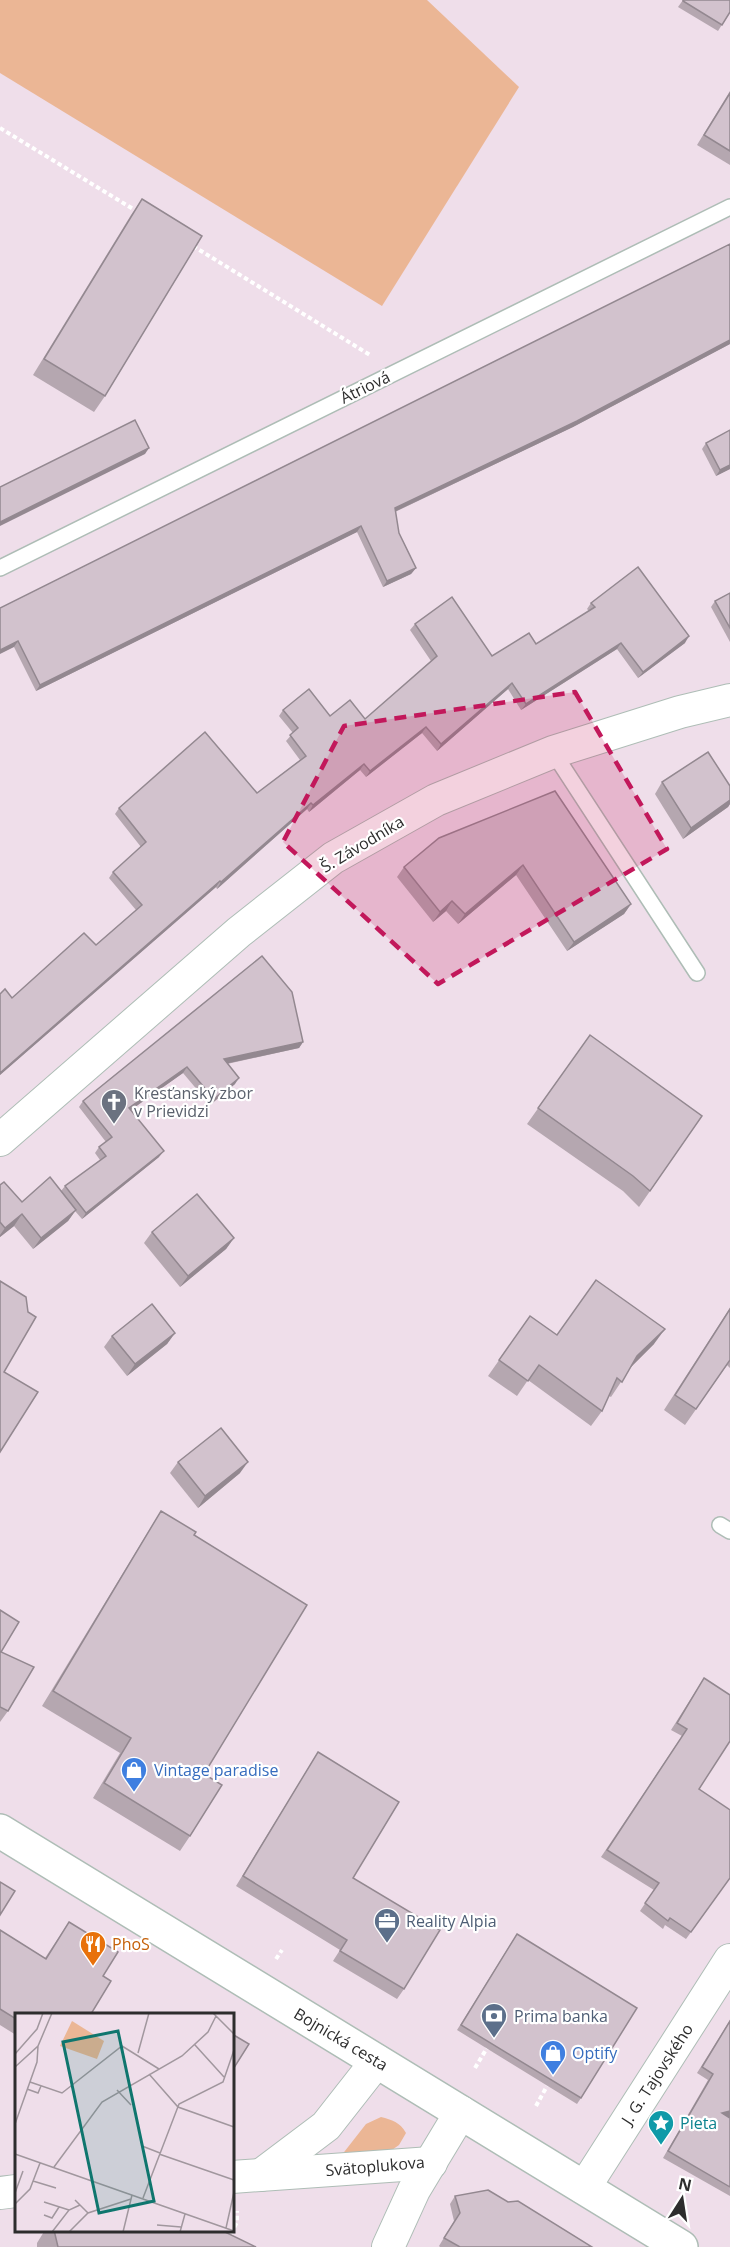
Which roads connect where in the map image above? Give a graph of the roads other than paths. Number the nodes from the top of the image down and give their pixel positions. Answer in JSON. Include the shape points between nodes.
{"nodes":[{"id":1,"x":730,"y":207,"type":"edge"},
{"id":2,"x":0,"y":568,"type":"edge"},
{"id":3,"x":730,"y":699,"type":"edge"},
{"id":4,"x":553,"y":752,"type":"junction"},
{"id":5,"x":697,"y":973,"type":"dead end"},
{"id":6,"x":0,"y":1140,"type":"edge"},
{"id":7,"x":0,"y":1831,"type":"edge"},
{"id":8,"x":730,"y":1960,"type":"edge"},
{"id":9,"x":377,"y":2061,"type":"junction"},
{"id":10,"x":461,"y":2112,"type":"junction"},
{"id":11,"x":431,"y":2163,"type":"junction"},
{"id":12,"x":244,"y":2185,"type":"edge"},
{"id":13,"x":584,"y":2188,"type":"junction"},
{"id":14,"x":15,"y":2191,"type":"edge"},
{"id":15,"x":0,"y":2193,"type":"edge"},
{"id":16,"x":388,"y":2247,"type":"edge"},
{"id":17,"x":681,"y":2247,"type":"edge"}],
"edges":[{"from":1,"to":2,"type":"lane","name":"Átriová"},
{"from":3,"to":4,"type":"street","name":"Š. Závodníka"},
{"from":4,"to":5,"type":"lane"},
{"from":4,"to":6,"type":"street","name":"Š. Závodníka","via":[[436,800],[333,858],[239,932]]},
{"from":7,"to":9,"type":"street","name":"Bojnická cesta"},
{"from":8,"to":13,"type":"street","name":"J. G. Tajovského"},
{"from":9,"to":10,"type":"street","name":"Bojnická cesta"},
{"from":9,"to":12,"type":"street","via":[[326,2126]]},
{"from":10,"to":11,"type":"street","name":"Svätoplukova"},
{"from":10,"to":13,"type":"street","name":"Bojnická cesta"},
{"from":11,"to":12,"type":"street","name":"Svätoplukova"},
{"from":11,"to":16,"type":"street"},
{"from":13,"to":17,"type":"street","name":"Bojnická cesta"},
{"from":14,"to":15,"type":"street"}]}
